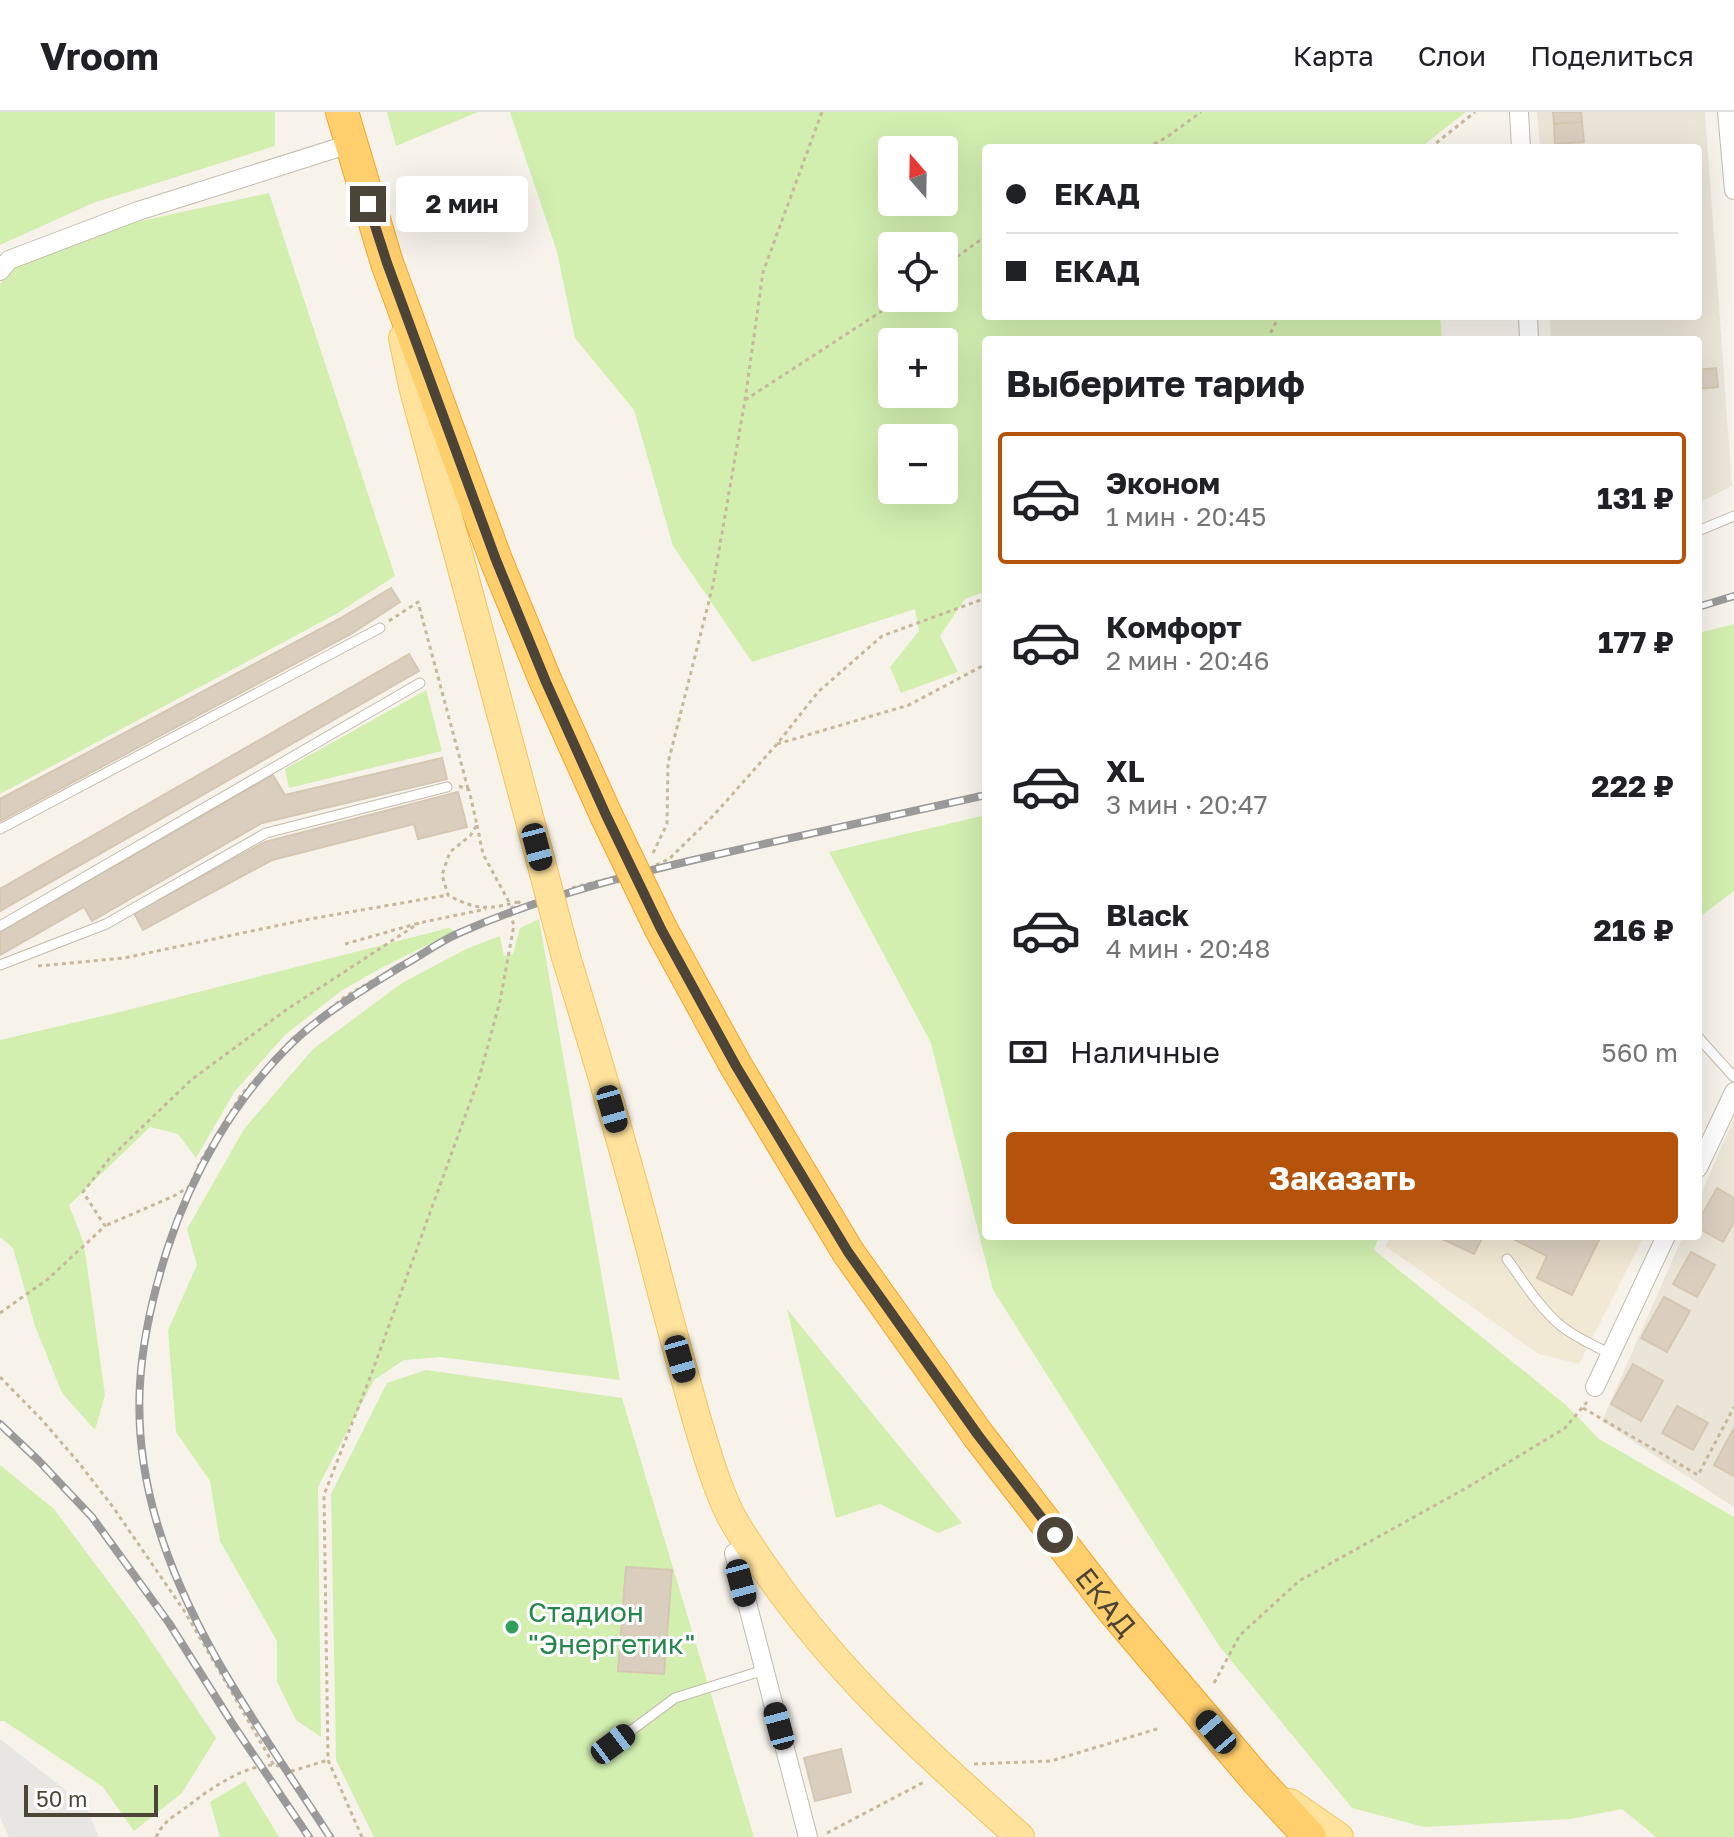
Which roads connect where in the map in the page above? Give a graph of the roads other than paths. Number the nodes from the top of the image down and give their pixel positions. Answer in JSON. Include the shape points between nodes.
{"nodes":[{"id":1,"x":342,"y":112,"type":"edge"},
{"id":2,"x":1519,"y":112,"type":"edge"},
{"id":3,"x":1727,"y":112,"type":"edge"},
{"id":4,"x":350,"y":144,"type":"junction"},
{"id":5,"x":1521,"y":144,"type":"edge"},
{"id":6,"x":1734,"y":190,"type":"edge"},
{"id":7,"x":387,"y":263,"type":"junction"},
{"id":8,"x":0,"y":271,"type":"edge"},
{"id":9,"x":1734,"y":516,"type":"edge"},
{"id":10,"x":1702,"y":529,"type":"edge"},
{"id":11,"x":380,"y":628,"type":"dead end"},
{"id":12,"x":420,"y":683,"type":"dead end"},
{"id":13,"x":447,"y":787,"type":"road end"},
{"id":14,"x":0,"y":829,"type":"edge"},
{"id":15,"x":0,"y":926,"type":"edge"},
{"id":16,"x":0,"y":965,"type":"edge"},
{"id":17,"x":1702,"y":1041,"type":"edge"},
{"id":18,"x":1734,"y":1077,"type":"edge"},
{"id":19,"x":1734,"y":1092,"type":"edge"},
{"id":20,"x":1702,"y":1160,"type":"edge"},
{"id":21,"x":1664,"y":1240,"type":"edge"},
{"id":22,"x":1507,"y":1259,"type":"dead end"},
{"id":23,"x":1611,"y":1354,"type":"junction"},
{"id":24,"x":1595,"y":1387,"type":"road end"},
{"id":25,"x":750,"y":1547,"type":"junction"},
{"id":26,"x":764,"y":1670,"type":"junction"},
{"id":27,"x":613,"y":1744,"type":"dead end"},
{"id":28,"x":1257,"y":1780,"type":"junction"},
{"id":29,"x":808,"y":1837,"type":"edge"},
{"id":30,"x":1020,"y":1837,"type":"edge"},
{"id":31,"x":1310,"y":1837,"type":"edge"},
{"id":32,"x":1339,"y":1837,"type":"edge"}],
"edges":[{"from":1,"to":4,"type":"highway","name":"ЕКАД"},
{"from":2,"to":5,"type":"street"},
{"from":3,"to":6,"type":"street"},
{"from":4,"to":7,"type":"highway","name":"ЕКАД"},
{"from":4,"to":8,"type":"street","via":[[138,211],[9,260]]},
{"from":7,"to":25,"type":"main road","bridge":true,"via":[[413,386],[566,957],[711,1466]]},
{"from":7,"to":28,"type":"highway","name":"ЕКАД","bridge":true,"via":[[546,682],[661,929],[736,1066],[848,1252],[978,1435],[1113,1610]]},
{"from":9,"to":10,"type":"lane"},
{"from":11,"to":14,"type":"lane"},
{"from":12,"to":15,"type":"lane"},
{"from":13,"to":16,"type":"lane","via":[[266,833],[106,924]]},
{"from":17,"to":18,"type":"lane"},
{"from":19,"to":20,"type":"street"},
{"from":21,"to":23,"type":"street"},
{"from":22,"to":23,"type":"lane","via":[[1560,1324]]},
{"from":23,"to":24,"type":"street"},
{"from":25,"to":26,"type":"street","via":[[734,1553]]},
{"from":25,"to":30,"type":"main road","via":[[801,1618],[870,1698]]},
{"from":26,"to":27,"type":"lane","via":[[675,1698]]},
{"from":26,"to":29,"type":"street"},
{"from":28,"to":31,"type":"highway","name":"ЕКАД"},
{"from":28,"to":32,"type":"main road"}]}
